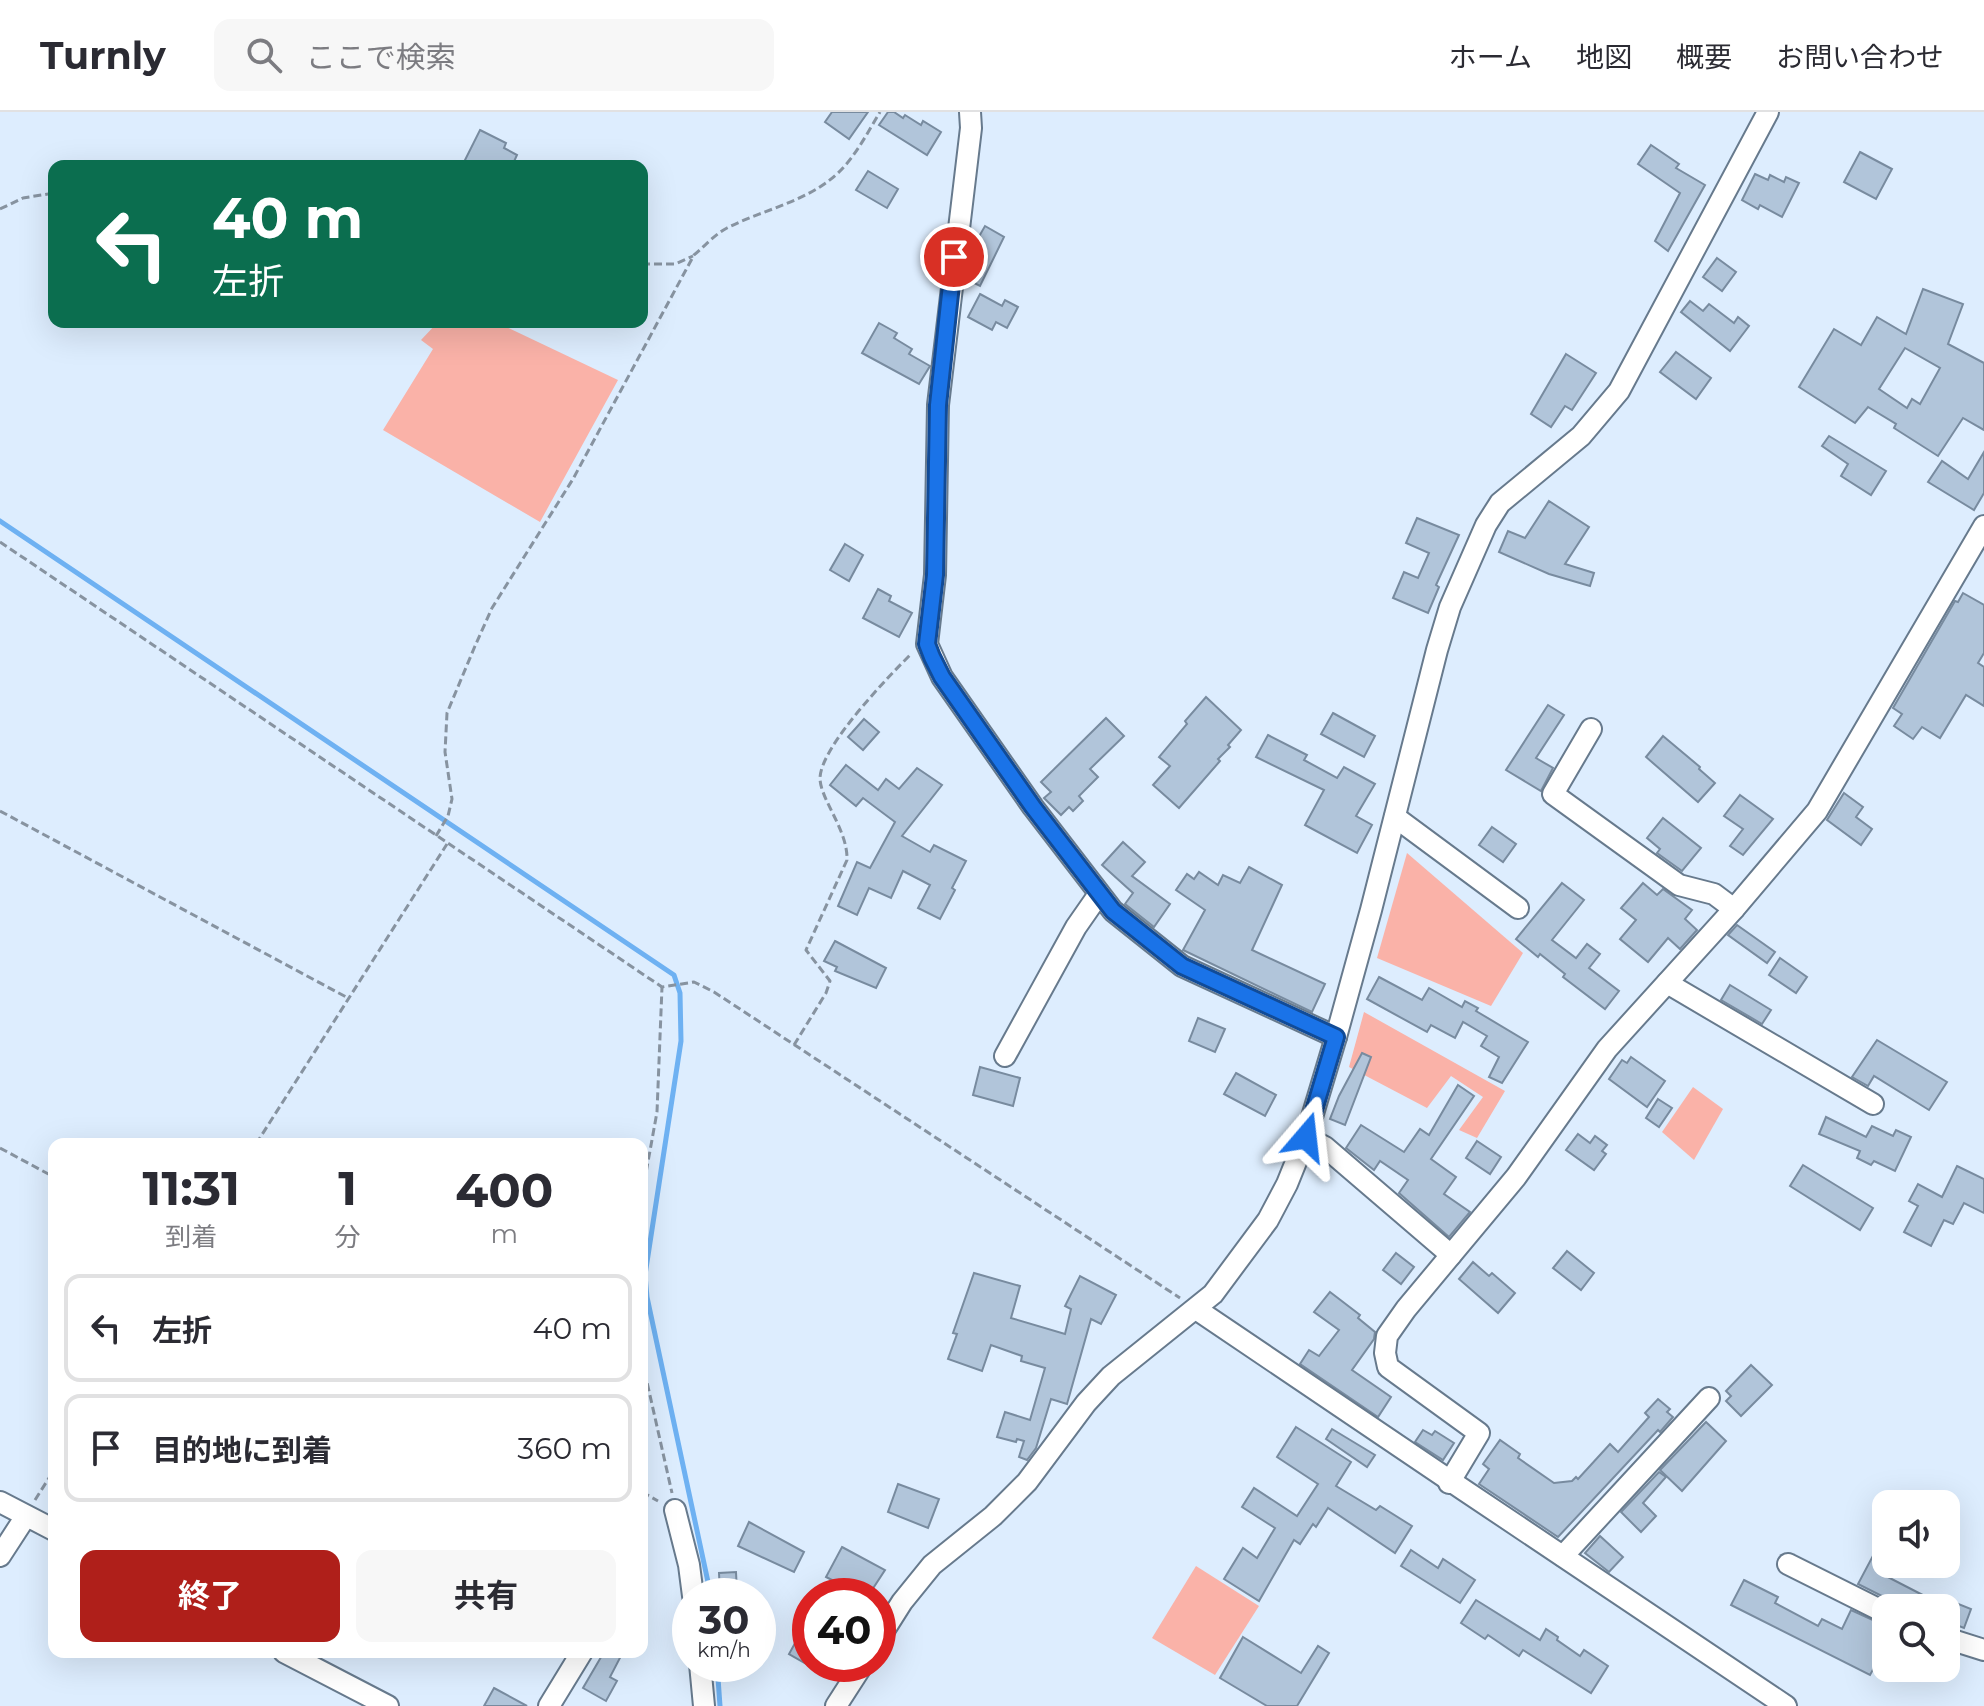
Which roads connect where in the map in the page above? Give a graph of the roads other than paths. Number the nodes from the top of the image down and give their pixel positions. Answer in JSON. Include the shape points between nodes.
{"nodes":[{"id":1,"x":970,"y":112,"type":"edge"},
{"id":2,"x":1768,"y":112,"type":"edge"},
{"id":3,"x":1984,"y":526,"type":"edge"},
{"id":4,"x":1591,"y":729,"type":"dead end"},
{"id":5,"x":1395,"y":817,"type":"junction"},
{"id":6,"x":1099,"y":894,"type":"junction"},
{"id":7,"x":1518,"y":908,"type":"dead end"},
{"id":8,"x":1734,"y":909,"type":"junction"},
{"id":9,"x":1667,"y":983,"type":"junction"},
{"id":10,"x":1336,"y":1037,"type":"junction"},
{"id":11,"x":1005,"y":1056,"type":"dead end"},
{"id":12,"x":1873,"y":1104,"type":"dead end"},
{"id":13,"x":1306,"y":1137,"type":"junction"},
{"id":14,"x":1451,"y":1255,"type":"junction"},
{"id":15,"x":1196,"y":1309,"type":"junction"},
{"id":16,"x":1709,"y":1398,"type":"dead end"},
{"id":17,"x":1449,"y":1483,"type":"junction"},
{"id":18,"x":0,"y":1502,"type":"edge"},
{"id":19,"x":675,"y":1510,"type":"road end"},
{"id":20,"x":26,"y":1516,"type":"junction"},
{"id":21,"x":48,"y":1527,"type":"edge"},
{"id":22,"x":0,"y":1556,"type":"edge"},
{"id":23,"x":1563,"y":1556,"type":"junction"},
{"id":24,"x":1788,"y":1564,"type":"dead end"},
{"id":25,"x":691,"y":1578,"type":"edge"},
{"id":26,"x":1872,"y":1606,"type":"edge"},
{"id":27,"x":896,"y":1612,"type":"edge"},
{"id":28,"x":1960,"y":1642,"type":"edge"},
{"id":29,"x":1984,"y":1650,"type":"edge"},
{"id":30,"x":296,"y":1658,"type":"edge"},
{"id":31,"x":578,"y":1658,"type":"edge"},
{"id":32,"x":702,"y":1682,"type":"edge"},
{"id":33,"x":851,"y":1682,"type":"edge"},
{"id":34,"x":388,"y":1706,"type":"edge"},
{"id":35,"x":549,"y":1706,"type":"edge"},
{"id":36,"x":704,"y":1706,"type":"edge"},
{"id":37,"x":836,"y":1706,"type":"edge"},
{"id":38,"x":1786,"y":1706,"type":"edge"}],
"edges":[{"from":1,"to":6,"type":"street","via":[[938,405],[935,575],[927,644],[951,690]]},
{"from":2,"to":5,"type":"street","via":[[1619,391],[1581,436],[1500,503],[1486,525],[1450,607]]},
{"from":3,"to":8,"type":"street","via":[[1817,811]]},
{"from":4,"to":8,"type":"street","via":[[1553,794],[1679,885],[1714,894]]},
{"from":5,"to":7,"type":"street"},
{"from":5,"to":10,"type":"street"},
{"from":6,"to":10,"type":"street","via":[[1182,966]]},
{"from":6,"to":11,"type":"street"},
{"from":8,"to":9,"type":"street"},
{"from":9,"to":12,"type":"street"},
{"from":9,"to":14,"type":"street","via":[[1607,1049],[1516,1177]]},
{"from":10,"to":13,"type":"street"},
{"from":13,"to":14,"type":"street","via":[[1325,1147]]},
{"from":13,"to":15,"type":"street","via":[[1268,1220]]},
{"from":14,"to":17,"type":"street","via":[[1387,1336],[1385,1353],[1388,1367],[1479,1433]]},
{"from":15,"to":17,"type":"street"},
{"from":15,"to":27,"type":"street","via":[[1111,1376],[1027,1482],[932,1565]]},
{"from":16,"to":23,"type":"street"},
{"from":17,"to":23,"type":"street"},
{"from":18,"to":20,"type":"street"},
{"from":19,"to":25,"type":"street"},
{"from":20,"to":21,"type":"street"},
{"from":20,"to":22,"type":"street"},
{"from":23,"to":38,"type":"street"},
{"from":24,"to":26,"type":"street"},
{"from":28,"to":29,"type":"street"},
{"from":30,"to":34,"type":"street"},
{"from":31,"to":35,"type":"street"},
{"from":32,"to":36,"type":"street"},
{"from":33,"to":37,"type":"street"}]}
